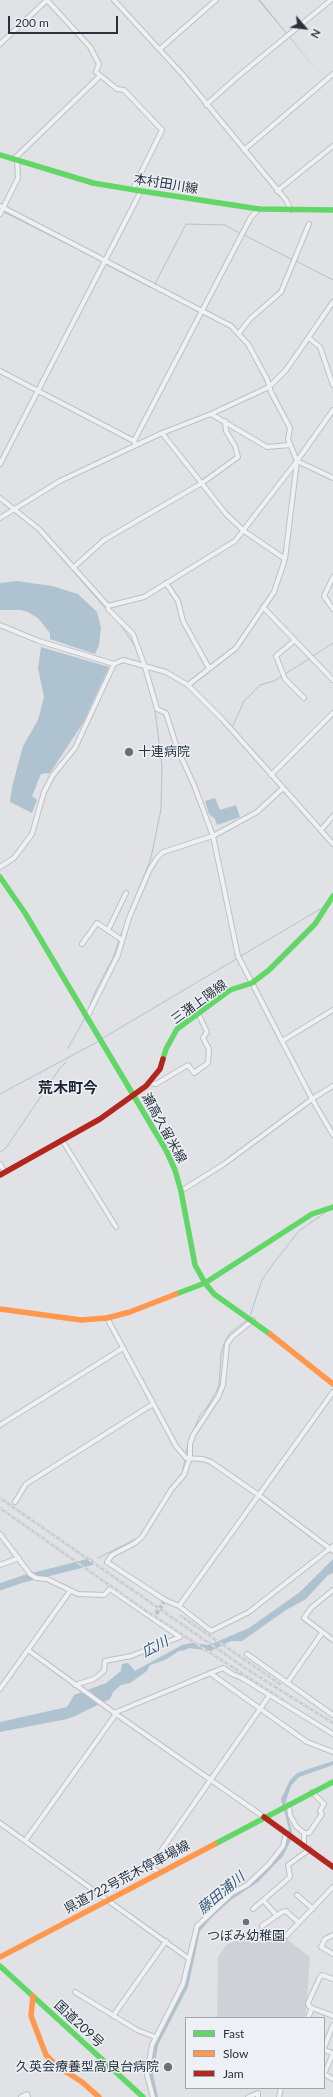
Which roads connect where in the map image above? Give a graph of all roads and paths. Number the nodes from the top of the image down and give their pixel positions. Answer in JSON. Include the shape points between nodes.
{"nodes":[{"id":1,"x":47,"y":0,"type":"edge"},
{"id":2,"x":114,"y":0,"type":"edge"},
{"id":3,"x":216,"y":0,"type":"edge"},
{"id":4,"x":331,"y":0,"type":"edge"},
{"id":5,"x":0,"y":44,"type":"edge"},
{"id":6,"x":160,"y":49,"type":"junction"},
{"id":7,"x":333,"y":74,"type":"edge"},
{"id":8,"x":100,"y":76,"type":"junction"},
{"id":9,"x":206,"y":104,"type":"junction"},
{"id":10,"x":333,"y":146,"type":"edge"},
{"id":11,"x":244,"y":150,"type":"junction"},
{"id":12,"x":0,"y":154,"type":"edge"},
{"id":13,"x":16,"y":159,"type":"junction"},
{"id":14,"x":133,"y":189,"type":"junction"},
{"id":15,"x":141,"y":191,"type":"junction"},
{"id":16,"x":277,"y":191,"type":"junction"},
{"id":17,"x":2,"y":207,"type":"edge"},
{"id":18,"x":259,"y":209,"type":"junction"},
{"id":19,"x":291,"y":210,"type":"junction"},
{"id":20,"x":333,"y":210,"type":"edge"},
{"id":21,"x":0,"y":214,"type":"edge"},
{"id":22,"x":309,"y":224,"type":"dead end"},
{"id":23,"x":105,"y":261,"type":"junction"},
{"id":24,"x":333,"y":302,"type":"edge"},
{"id":25,"x":202,"y":311,"type":"junction"},
{"id":26,"x":238,"y":333,"type":"junction"},
{"id":27,"x":308,"y":338,"type":"junction"},
{"id":28,"x":0,"y":371,"type":"edge"},
{"id":29,"x":333,"y":385,"type":"edge"},
{"id":30,"x":269,"y":387,"type":"junction"},
{"id":31,"x":38,"y":390,"type":"junction"},
{"id":32,"x":333,"y":410,"type":"edge"},
{"id":33,"x":212,"y":414,"type":"junction"},
{"id":34,"x":225,"y":421,"type":"junction"},
{"id":35,"x":162,"y":433,"type":"junction"},
{"id":36,"x":135,"y":443,"type":"junction"},
{"id":37,"x":290,"y":445,"type":"junction"},
{"id":38,"x":297,"y":462,"type":"junction"},
{"id":39,"x":0,"y":464,"type":"edge"},
{"id":40,"x":333,"y":478,"type":"edge"},
{"id":41,"x":202,"y":483,"type":"junction"},
{"id":42,"x":0,"y":498,"type":"edge"},
{"id":43,"x":14,"y":509,"type":"junction"},
{"id":44,"x":0,"y":518,"type":"edge"},
{"id":45,"x":244,"y":531,"type":"junction"},
{"id":46,"x":285,"y":559,"type":"junction"},
{"id":47,"x":73,"y":568,"type":"junction"},
{"id":48,"x":333,"y":576,"type":"edge"},
{"id":49,"x":166,"y":583,"type":"junction"},
{"id":50,"x":108,"y":606,"type":"junction"},
{"id":51,"x":263,"y":607,"type":"junction"},
{"id":52,"x":333,"y":609,"type":"edge"},
{"id":53,"x":0,"y":625,"type":"edge"},
{"id":54,"x":295,"y":640,"type":"junction"},
{"id":55,"x":114,"y":664,"type":"junction"},
{"id":56,"x":145,"y":667,"type":"junction"},
{"id":57,"x":209,"y":668,"type":"junction"},
{"id":58,"x":333,"y":680,"type":"edge"},
{"id":59,"x":188,"y":685,"type":"junction"},
{"id":60,"x":304,"y":698,"type":"dead end"},
{"id":61,"x":333,"y":714,"type":"edge"},
{"id":62,"x":271,"y":775,"type":"junction"},
{"id":63,"x":282,"y":789,"type":"junction"},
{"id":64,"x":333,"y":816,"type":"edge"},
{"id":65,"x":321,"y":830,"type":"junction"},
{"id":66,"x":213,"y":836,"type":"junction"},
{"id":67,"x":333,"y":844,"type":"edge"},
{"id":68,"x":0,"y":867,"type":"edge"},
{"id":69,"x":0,"y":877,"type":"edge"},
{"id":70,"x":126,"y":892,"type":"dead end"},
{"id":71,"x":332,"y":899,"type":"edge"},
{"id":72,"x":108,"y":930,"type":"junction"},
{"id":73,"x":122,"y":940,"type":"junction"},
{"id":74,"x":82,"y":944,"type":"dead end"},
{"id":75,"x":252,"y":983,"type":"junction"},
{"id":76,"x":333,"y":1010,"type":"edge"},
{"id":77,"x":198,"y":1013,"type":"junction"},
{"id":78,"x":87,"y":1017,"type":"junction"},
{"id":79,"x":282,"y":1041,"type":"junction"},
{"id":80,"x":149,"y":1083,"type":"junction"},
{"id":81,"x":333,"y":1086,"type":"edge"},
{"id":82,"x":134,"y":1096,"type":"junction"},
{"id":83,"x":312,"y":1100,"type":"junction"},
{"id":84,"x":333,"y":1135,"type":"edge"},
{"id":85,"x":62,"y":1140,"type":"junction"},
{"id":86,"x":0,"y":1164,"type":"edge"},
{"id":87,"x":2,"y":1173,"type":"edge"},
{"id":88,"x":181,"y":1191,"type":"junction"},
{"id":89,"x":333,"y":1207,"type":"edge"},
{"id":90,"x":116,"y":1227,"type":"dead end"},
{"id":91,"x":205,"y":1284,"type":"junction"},
{"id":92,"x":0,"y":1309,"type":"edge"},
{"id":93,"x":107,"y":1318,"type":"junction"},
{"id":94,"x":253,"y":1320,"type":"junction"},
{"id":95,"x":123,"y":1348,"type":"junction"},
{"id":96,"x":333,"y":1384,"type":"edge"},
{"id":97,"x":333,"y":1392,"type":"edge"},
{"id":98,"x":152,"y":1404,"type":"junction"},
{"id":99,"x":0,"y":1425,"type":"edge"},
{"id":100,"x":189,"y":1459,"type":"junction"},
{"id":101,"x":260,"y":1496,"type":"junction"},
{"id":102,"x":15,"y":1502,"type":"dead end"},
{"id":103,"x":0,"y":1534,"type":"edge"},
{"id":104,"x":332,"y":1548,"type":"edge"},
{"id":105,"x":18,"y":1558,"type":"junction"},
{"id":106,"x":0,"y":1565,"type":"edge"},
{"id":107,"x":333,"y":1590,"type":"edge"},
{"id":108,"x":70,"y":1591,"type":"junction"},
{"id":109,"x":179,"y":1606,"type":"junction"},
{"id":110,"x":322,"y":1633,"type":"junction"},
{"id":111,"x":333,"y":1640,"type":"edge"},
{"id":112,"x":28,"y":1650,"type":"junction"},
{"id":113,"x":247,"y":1654,"type":"dead end"},
{"id":114,"x":210,"y":1673,"type":"junction"},
{"id":115,"x":287,"y":1683,"type":"junction"},
{"id":116,"x":75,"y":1685,"type":"junction"},
{"id":117,"x":0,"y":1689,"type":"edge"},
{"id":118,"x":269,"y":1696,"type":"junction"},
{"id":119,"x":260,"y":1709,"type":"junction"},
{"id":120,"x":114,"y":1713,"type":"junction"},
{"id":121,"x":333,"y":1715,"type":"edge"},
{"id":122,"x":333,"y":1734,"type":"edge"},
{"id":123,"x":333,"y":1752,"type":"edge"},
{"id":124,"x":210,"y":1779,"type":"junction"},
{"id":125,"x":333,"y":1782,"type":"edge"},
{"id":126,"x":312,"y":1792,"type":"junction"},
{"id":127,"x":289,"y":1805,"type":"junction"},
{"id":128,"x":264,"y":1817,"type":"junction"},
{"id":129,"x":0,"y":1823,"type":"edge"},
{"id":130,"x":286,"y":1833,"type":"junction"},
{"id":131,"x":304,"y":1833,"type":"junction"},
{"id":132,"x":25,"y":1841,"type":"junction"},
{"id":133,"x":304,"y":1845,"type":"junction"},
{"id":134,"x":310,"y":1849,"type":"junction"},
{"id":135,"x":333,"y":1867,"type":"edge"},
{"id":136,"x":159,"y":1873,"type":"junction"},
{"id":137,"x":333,"y":1887,"type":"edge"},
{"id":138,"x":297,"y":1895,"type":"dead end"},
{"id":139,"x":108,"y":1899,"type":"junction"},
{"id":140,"x":264,"y":1901,"type":"junction"},
{"id":141,"x":254,"y":1909,"type":"dead end"},
{"id":142,"x":312,"y":1909,"type":"junction"},
{"id":143,"x":277,"y":1916,"type":"junction"},
{"id":144,"x":299,"y":1923,"type":"junction"},
{"id":145,"x":262,"y":1926,"type":"dead end"},
{"id":146,"x":333,"y":1934,"type":"edge"},
{"id":147,"x":286,"y":1936,"type":"dead end"},
{"id":148,"x":166,"y":1941,"type":"junction"},
{"id":149,"x":333,"y":1954,"type":"edge"},
{"id":150,"x":0,"y":1957,"type":"edge"},
{"id":151,"x":188,"y":1958,"type":"junction"},
{"id":152,"x":0,"y":1966,"type":"edge"},
{"id":153,"x":333,"y":1979,"type":"edge"},
{"id":154,"x":74,"y":1992,"type":"dead end"},
{"id":155,"x":33,"y":1996,"type":"junction"},
{"id":156,"x":312,"y":2008,"type":"junction"},
{"id":157,"x":113,"y":2016,"type":"junction"},
{"id":158,"x":333,"y":2016,"type":"edge"},
{"id":159,"x":308,"y":2017,"type":"edge"},
{"id":160,"x":333,"y":2025,"type":"edge"},
{"id":161,"x":155,"y":2037,"type":"junction"},
{"id":162,"x":325,"y":2046,"type":"edge"},
{"id":163,"x":333,"y":2054,"type":"edge"},
{"id":164,"x":325,"y":2072,"type":"edge"},
{"id":165,"x":21,"y":2097,"type":"edge"},
{"id":166,"x":28,"y":2097,"type":"edge"},
{"id":167,"x":99,"y":2097,"type":"edge"},
{"id":168,"x":143,"y":2097,"type":"edge"},
{"id":169,"x":153,"y":2097,"type":"edge"},
{"id":170,"x":248,"y":2097,"type":"edge"},
{"id":171,"x":258,"y":2097,"type":"edge"}],
"edges":[{"from":1,"to":5,"type":"street"},
{"from":1,"to":8,"type":"street","via":[[90,47],[99,64],[96,72]]},
{"from":2,"to":6,"type":"street"},
{"from":3,"to":6,"type":"street"},
{"from":4,"to":9,"type":"street"},
{"from":6,"to":9,"type":"street"},
{"from":7,"to":11,"type":"street"},
{"from":8,"to":13,"type":"street"},
{"from":8,"to":14,"type":"street","via":[[124,90],[162,130]]},
{"from":9,"to":11,"type":"street"},
{"from":10,"to":16,"type":"street"},
{"from":11,"to":16,"type":"street"},
{"from":12,"to":13,"type":"main road","name":"本村田川線"},
{"from":13,"to":14,"type":"main road","name":"本村田川線","via":[[93,183]]},
{"from":13,"to":17,"type":"street","via":[[18,178]]},
{"from":14,"to":15,"type":"main road","name":"本村田川線"},
{"from":15,"to":18,"type":"main road","name":"本村田川線"},
{"from":15,"to":23,"type":"street"},
{"from":16,"to":19,"type":"street"},
{"from":17,"to":21,"type":"street"},
{"from":17,"to":23,"type":"street"},
{"from":18,"to":19,"type":"main road","name":"本村田川線"},
{"from":18,"to":25,"type":"street","via":[[251,218]]},
{"from":19,"to":20,"type":"main road","name":"本村田川線"},
{"from":22,"to":26,"type":"street","via":[[281,292]]},
{"from":23,"to":25,"type":"street"},
{"from":23,"to":31,"type":"street"},
{"from":24,"to":27,"type":"street"},
{"from":25,"to":26,"type":"street","via":[[231,326]]},
{"from":25,"to":36,"type":"street"},
{"from":26,"to":30,"type":"street","via":[[248,344]]},
{"from":27,"to":29,"type":"street","via":[[320,347]]},
{"from":27,"to":30,"type":"street","via":[[286,370]]},
{"from":28,"to":31,"type":"street"},
{"from":30,"to":33,"type":"street"},
{"from":30,"to":37,"type":"street","via":[[290,428]]},
{"from":31,"to":36,"type":"street"},
{"from":31,"to":39,"type":"street"},
{"from":32,"to":38,"type":"street"},
{"from":33,"to":34,"type":"street"},
{"from":33,"to":35,"type":"street"},
{"from":34,"to":37,"type":"street","via":[[267,447]]},
{"from":34,"to":41,"type":"street","via":[[226,431],[238,457]]},
{"from":35,"to":36,"type":"street"},
{"from":35,"to":41,"type":"street"},
{"from":36,"to":43,"type":"street","via":[[60,481]]},
{"from":37,"to":38,"type":"street"},
{"from":38,"to":40,"type":"street"},
{"from":38,"to":45,"type":"street"},
{"from":38,"to":46,"type":"street"},
{"from":41,"to":45,"type":"street","via":[[226,514]]},
{"from":41,"to":47,"type":"street","via":[[104,540]]},
{"from":42,"to":43,"type":"street"},
{"from":43,"to":44,"type":"street"},
{"from":43,"to":47,"type":"street","via":[[39,529]]},
{"from":45,"to":46,"type":"street"},
{"from":45,"to":49,"type":"street","via":[[235,541]]},
{"from":46,"to":51,"type":"street","via":[[274,592]]},
{"from":47,"to":50,"type":"street"},
{"from":48,"to":52,"type":"street","via":[[324,596]]},
{"from":49,"to":50,"type":"street","via":[[144,597]]},
{"from":49,"to":57,"type":"street","via":[[178,601],[183,621]]},
{"from":50,"to":56,"type":"street","via":[[133,634]]},
{"from":51,"to":54,"type":"street"},
{"from":51,"to":57,"type":"street","via":[[236,648]]},
{"from":53,"to":55,"type":"street","via":[[39,641]]},
{"from":54,"to":58,"type":"street"},
{"from":54,"to":60,"type":"street","via":[[276,656],[285,679]]},
{"from":55,"to":56,"type":"street","via":[[123,660]]},
{"from":55,"to":68,"type":"street","via":[[75,748],[53,775],[44,792],[30,837],[14,858]]},
{"from":56,"to":59,"type":"street","via":[[166,672]]},
{"from":56,"to":66,"type":"street","via":[[157,709],[166,713],[177,748]]},
{"from":57,"to":59,"type":"street"},
{"from":59,"to":62,"type":"street"},
{"from":61,"to":62,"type":"street"},
{"from":62,"to":63,"type":"street"},
{"from":63,"to":65,"type":"street"},
{"from":63,"to":66,"type":"street","via":[[257,812]]},
{"from":64,"to":65,"type":"street"},
{"from":65,"to":67,"type":"street"},
{"from":66,"to":73,"type":"street","via":[[163,852],[157,858],[146,878]]},
{"from":66,"to":75,"type":"street","via":[[238,956]]},
{"from":69,"to":78,"type":"main road","name":"瀬高久留米線","via":[[25,913]]},
{"from":70,"to":72,"type":"street"},
{"from":71,"to":75,"type":"main road","name":"三潴上陽線","via":[[316,924]]},
{"from":72,"to":73,"type":"street"},
{"from":72,"to":74,"type":"street","via":[[97,923]]},
{"from":73,"to":78,"type":"street","via":[[118,955]]},
{"from":75,"to":77,"type":"main road","name":"三潴上陽線","via":[[230,990]]},
{"from":75,"to":79,"type":"street"},
{"from":76,"to":79,"type":"street"},
{"from":77,"to":80,"type":"main road","name":"三潴上陽線","via":[[174,1034],[160,1069]]},
{"from":77,"to":80,"type":"street","via":[[207,1032],[203,1038],[209,1049],[208,1064],[194,1073],[188,1065],[156,1084]]},
{"from":78,"to":82,"type":"main road","name":"瀬高久留米線"},
{"from":79,"to":83,"type":"street"},
{"from":80,"to":82,"type":"main road","name":"三潴上陽線"},
{"from":81,"to":83,"type":"street"},
{"from":82,"to":85,"type":"main road","name":"三潴上陽線","via":[[100,1120]]},
{"from":82,"to":88,"type":"main road","name":"瀬高久留米線","via":[[166,1150]]},
{"from":83,"to":84,"type":"street"},
{"from":83,"to":88,"type":"street","via":[[224,1164]]},
{"from":85,"to":87,"type":"main road","name":"三潴上陽線"},
{"from":85,"to":90,"type":"street"},
{"from":86,"to":87,"type":"street"},
{"from":88,"to":91,"type":"main road","name":"瀬高久留米線","via":[[191,1250],[195,1265]]},
{"from":89,"to":91,"type":"main road","via":[[312,1214]]},
{"from":91,"to":93,"type":"main road","via":[[152,1305]]},
{"from":91,"to":94,"type":"main road","name":"瀬高久留米線","via":[[214,1294]]},
{"from":92,"to":93,"type":"main road","via":[[81,1320]]},
{"from":93,"to":95,"type":"street"},
{"from":94,"to":96,"type":"main road","name":"瀬高久留米線"},
{"from":94,"to":100,"type":"street","via":[[227,1344],[223,1385],[193,1435]]},
{"from":95,"to":98,"type":"street"},
{"from":95,"to":99,"type":"street"},
{"from":97,"to":101,"type":"street"},
{"from":98,"to":100,"type":"street","via":[[176,1446]]},
{"from":98,"to":102,"type":"street","via":[[26,1484]]},
{"from":100,"to":101,"type":"street","via":[[211,1462]]},
{"from":100,"to":109,"type":"street","via":[[184,1475],[171,1490],[142,1537],[112,1555],[107,1562],[165,1600]]},
{"from":101,"to":104,"type":"street"},
{"from":101,"to":109,"type":"street"},
{"from":103,"to":105,"type":"street"},
{"from":104,"to":109,"type":"street","via":[[249,1612],[210,1630]]},
{"from":105,"to":106,"type":"street"},
{"from":105,"to":108,"type":"street","via":[[36,1578],[47,1579]]},
{"from":107,"to":110,"type":"street","via":[[311,1608],[304,1618]]},
{"from":108,"to":112,"type":"street"},
{"from":108,"to":116,"type":"street","via":[[85,1595],[104,1595],[110,1589],[180,1637],[131,1656],[105,1662],[104,1671],[94,1679]]},
{"from":110,"to":111,"type":"street"},
{"from":110,"to":115,"type":"street"},
{"from":112,"to":116,"type":"street"},
{"from":112,"to":117,"type":"street"},
{"from":113,"to":115,"type":"street"},
{"from":114,"to":118,"type":"street","via":[[223,1668]]},
{"from":114,"to":119,"type":"street"},
{"from":114,"to":120,"type":"street"},
{"from":115,"to":121,"type":"street"},
{"from":116,"to":120,"type":"street"},
{"from":118,"to":119,"type":"street"},
{"from":118,"to":122,"type":"street"},
{"from":119,"to":123,"type":"street","via":[[307,1742]]},
{"from":119,"to":124,"type":"street"},
{"from":120,"to":124,"type":"street"},
{"from":120,"to":132,"type":"street"},
{"from":124,"to":128,"type":"street"},
{"from":124,"to":136,"type":"street","via":[[152,1864]]},
{"from":125,"to":126,"type":"main road","name":"県道722号荒木停車場線"},
{"from":126,"to":127,"type":"main road","name":"県道722号荒木停車場線"},
{"from":126,"to":131,"type":"street","via":[[324,1804],[320,1810],[322,1814],[309,1833]]},
{"from":127,"to":128,"type":"main road","name":"県道722号荒木停車場線"},
{"from":127,"to":131,"type":"street","via":[[290,1816]]},
{"from":128,"to":130,"type":"main road"},
{"from":128,"to":136,"type":"main road","name":"県道722号荒木停車場線"},
{"from":129,"to":132,"type":"street"},
{"from":130,"to":133,"type":"main road"},
{"from":130,"to":151,"type":"street","via":[[282,1846],[269,1864],[247,1885],[232,1892],[197,1926]]},
{"from":131,"to":133,"type":"street"},
{"from":132,"to":139,"type":"street"},
{"from":133,"to":134,"type":"main road"},
{"from":134,"to":135,"type":"main road"},
{"from":134,"to":140,"type":"street","via":[[288,1865],[290,1877]]},
{"from":136,"to":139,"type":"main road","name":"県道722号荒木停車場線"},
{"from":137,"to":142,"type":"street"},
{"from":138,"to":142,"type":"street"},
{"from":139,"to":148,"type":"street"},
{"from":139,"to":150,"type":"main road","name":"県道722号荒木停車場線"},
{"from":140,"to":141,"type":"street"},
{"from":140,"to":143,"type":"street"},
{"from":142,"to":144,"type":"street"},
{"from":143,"to":144,"type":"street","via":[[286,1911]]},
{"from":143,"to":145,"type":"street"},
{"from":144,"to":147,"type":"street"},
{"from":146,"to":149,"type":"street","via":[[325,1938],[320,1947]]},
{"from":148,"to":151,"type":"street"},
{"from":148,"to":157,"type":"street"},
{"from":151,"to":161,"type":"street","via":[[181,1988]]},
{"from":152,"to":155,"type":"main road","name":"国道209号"},
{"from":153,"to":156,"type":"street","via":[[322,1975],[320,1977],[308,2003]]},
{"from":154,"to":157,"type":"street"},
{"from":155,"to":167,"type":"main road","via":[[32,2016],[46,2055],[56,2066],[82,2082]]},
{"from":155,"to":168,"type":"main road","name":"国道209号"},
{"from":156,"to":158,"type":"street"},
{"from":156,"to":159,"type":"street"},
{"from":157,"to":161,"type":"street"},
{"from":160,"to":162,"type":"street"},
{"from":161,"to":169,"type":"street","via":[[147,2075]]},
{"from":163,"to":164,"type":"street"},
{"from":165,"to":166,"type":"street","via":[[27,2094]]},
{"from":170,"to":171,"type":"street","via":[[258,2093]]}]}
